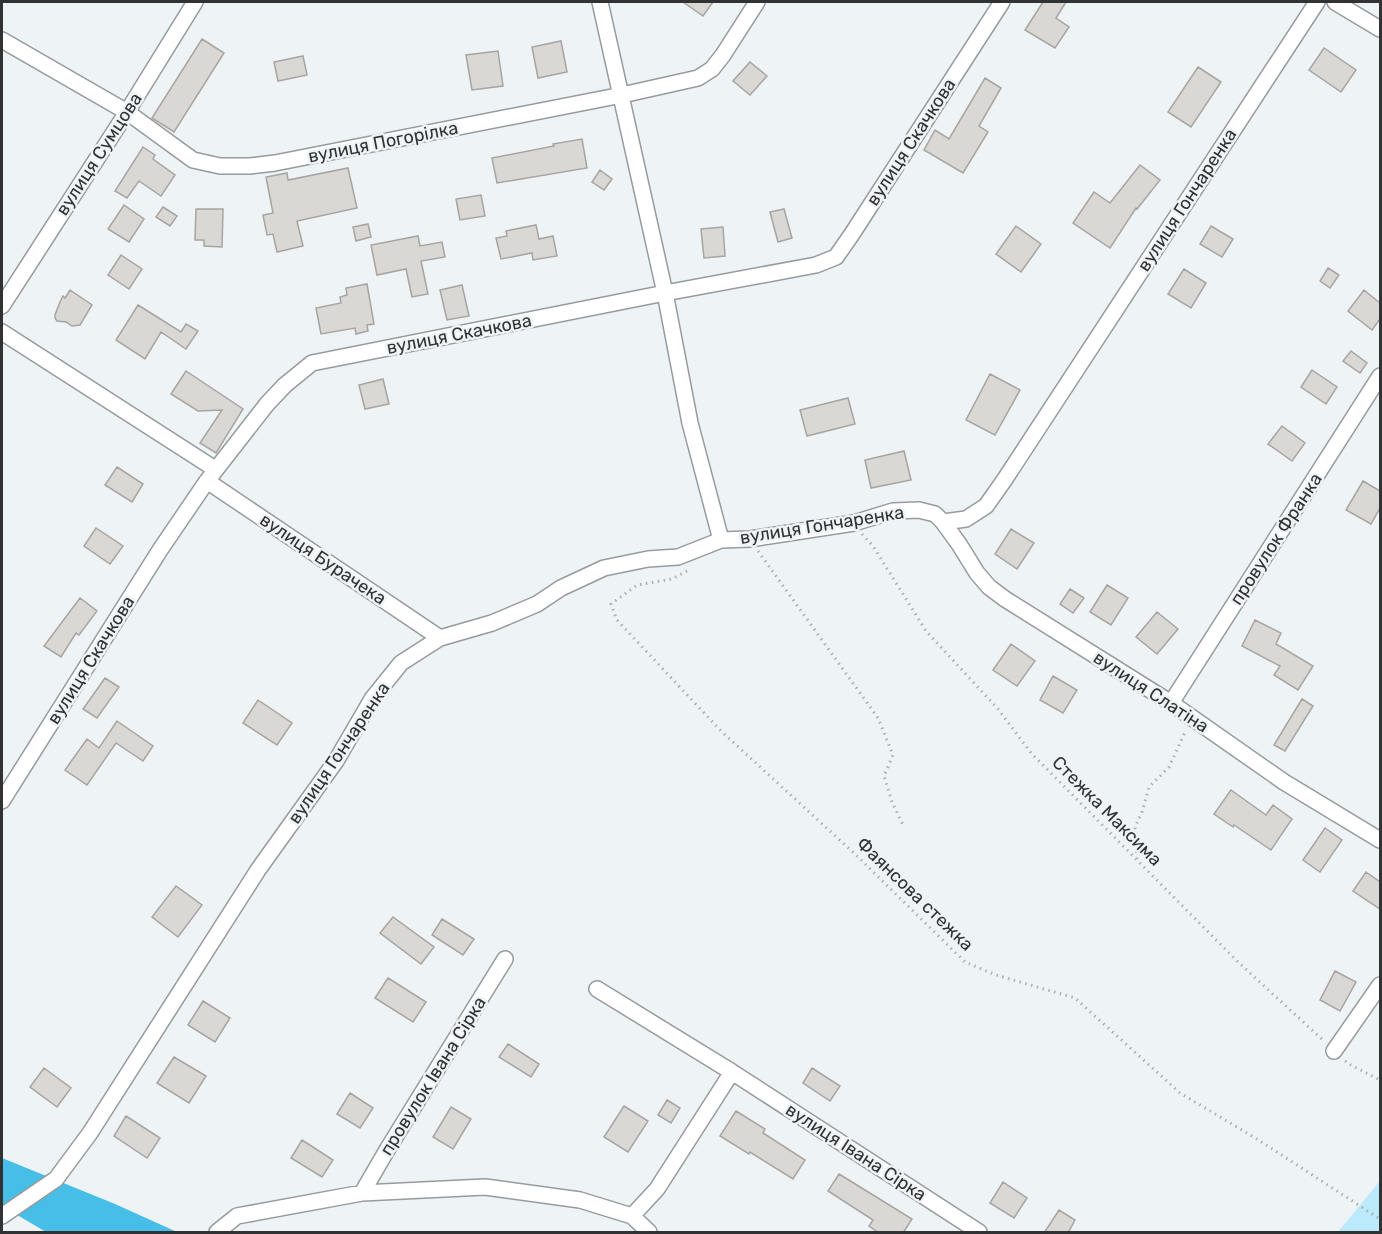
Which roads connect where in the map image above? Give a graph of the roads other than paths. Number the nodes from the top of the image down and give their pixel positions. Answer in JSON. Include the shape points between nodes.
{"nodes":[{"id":1,"x":195,"y":2,"type":"edge"},
{"id":2,"x":600,"y":2,"type":"edge"},
{"id":3,"x":757,"y":2,"type":"edge"},
{"id":4,"x":1002,"y":2,"type":"edge"},
{"id":5,"x":1317,"y":2,"type":"edge"},
{"id":6,"x":1335,"y":2,"type":"edge"},
{"id":7,"x":1380,"y":29,"type":"edge"},
{"id":8,"x":2,"y":40,"type":"edge"},
{"id":9,"x":622,"y":95,"type":"junction"},
{"id":10,"x":127,"y":111,"type":"junction"},
{"id":11,"x":665,"y":293,"type":"junction"},
{"id":12,"x":2,"y":306,"type":"edge"},
{"id":13,"x":2,"y":332,"type":"edge"},
{"id":14,"x":1380,"y":376,"type":"edge"},
{"id":15,"x":211,"y":475,"type":"junction"},
{"id":16,"x":943,"y":522,"type":"junction"},
{"id":17,"x":722,"y":540,"type":"junction"},
{"id":18,"x":440,"y":638,"type":"junction"},
{"id":19,"x":1171,"y":703,"type":"junction"},
{"id":20,"x":2,"y":801,"type":"edge"},
{"id":21,"x":1380,"y":840,"type":"edge"},
{"id":22,"x":505,"y":959,"type":"dead end"},
{"id":23,"x":1380,"y":985,"type":"edge"},
{"id":24,"x":597,"y":988,"type":"dead end"},
{"id":25,"x":1334,"y":1051,"type":"road end"},
{"id":26,"x":732,"y":1072,"type":"junction"},
{"id":27,"x":362,"y":1193,"type":"junction"},
{"id":28,"x":2,"y":1216,"type":"edge"},
{"id":29,"x":632,"y":1216,"type":"junction"},
{"id":30,"x":217,"y":1233,"type":"edge"},
{"id":31,"x":649,"y":1233,"type":"edge"},
{"id":32,"x":979,"y":1233,"type":"edge"}],
"edges":[{"from":1,"to":10,"type":"street","name":"вулиця Сумцова"},
{"from":2,"to":9,"type":"street"},
{"from":3,"to":9,"type":"street","name":"вулиця Погорілка","via":[[712,69],[698,78]]},
{"from":4,"to":11,"type":"street","name":"вулиця Скачкова","via":[[836,257],[816,265]]},
{"from":5,"to":16,"type":"street","name":"вулиця Гончаренка","via":[[986,506],[966,519]]},
{"from":6,"to":7,"type":"street"},
{"from":8,"to":10,"type":"street","name":"вулиця Погорілка"},
{"from":9,"to":10,"type":"street","name":"вулиця Погорілка","via":[[250,166],[220,166],[193,160]]},
{"from":9,"to":11,"type":"street"},
{"from":10,"to":12,"type":"street","name":"вулиця Сумцова"},
{"from":11,"to":15,"type":"street","name":"вулиця Скачкова","via":[[312,363],[267,404]]},
{"from":11,"to":17,"type":"street","via":[[690,423]]},
{"from":13,"to":15,"type":"street","name":"вулиця Бурачека"},
{"from":14,"to":19,"type":"street","name":"провулок Франка"},
{"from":15,"to":18,"type":"street","name":"вулиця Бурачека"},
{"from":15,"to":20,"type":"street","name":"вулиця Скачкова"},
{"from":16,"to":17,"type":"street","name":"вулиця Гончаренка","via":[[935,514],[919,510],[893,511],[854,523]]},
{"from":16,"to":19,"type":"street","name":"вулиця Слатіна","via":[[989,587]]},
{"from":17,"to":18,"type":"street","name":"вулиця Гончаренка","via":[[678,557],[604,568],[537,604],[492,623]]},
{"from":18,"to":28,"type":"street","name":"вулиця Гончаренка","via":[[401,663],[372,699],[336,760],[258,870],[90,1133],[56,1179]]},
{"from":19,"to":21,"type":"street","name":"вулиця Слатіна","via":[[1284,782]]},
{"from":22,"to":27,"type":"street","name":"провулок Івана Сірка"},
{"from":23,"to":25,"type":"street"},
{"from":24,"to":26,"type":"street","name":"вулиця Івана Сірка"},
{"from":26,"to":29,"type":"street","via":[[657,1188]]},
{"from":26,"to":32,"type":"street","name":"вулиця Івана Сірка"},
{"from":27,"to":29,"type":"street","via":[[485,1187],[580,1200]]},
{"from":27,"to":30,"type":"street","via":[[237,1216]]},
{"from":29,"to":31,"type":"street"}]}
